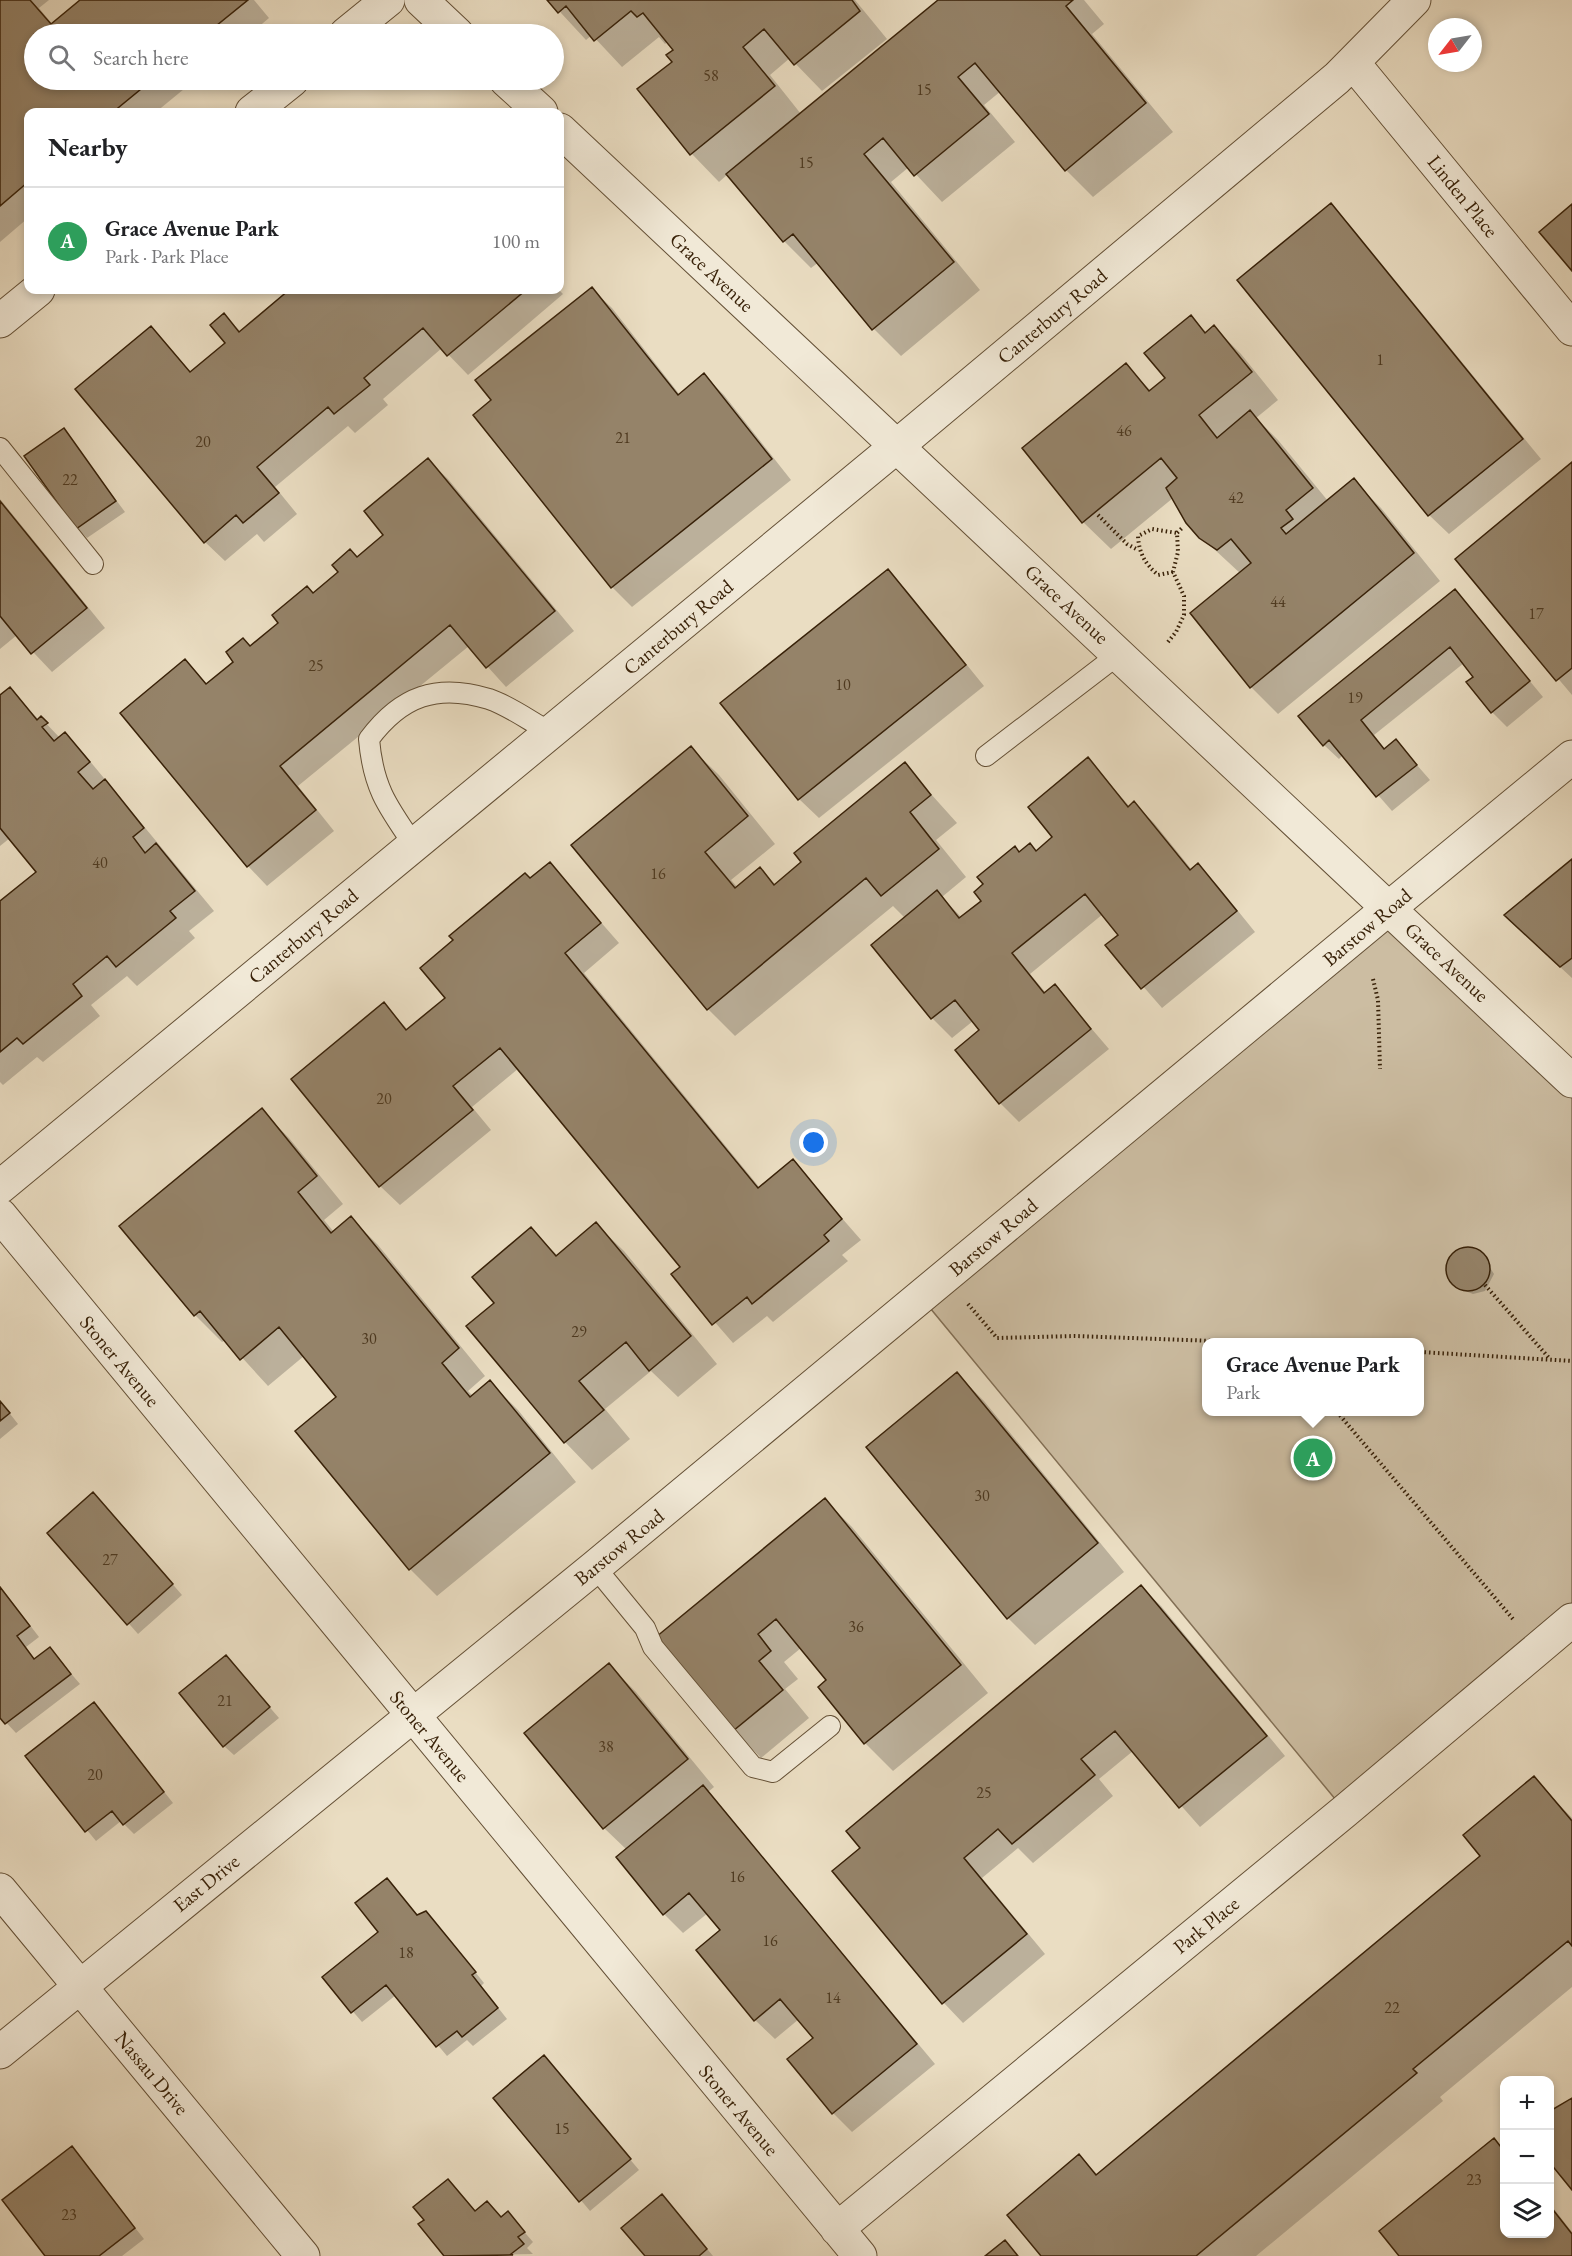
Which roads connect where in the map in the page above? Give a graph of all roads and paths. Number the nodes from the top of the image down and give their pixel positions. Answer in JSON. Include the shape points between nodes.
{"nodes":[{"id":1,"x":388,"y":0,"type":"edge"},
{"id":2,"x":421,"y":0,"type":"edge"},
{"id":3,"x":1414,"y":0,"type":"edge"},
{"id":4,"x":358,"y":24,"type":"edge"},
{"id":5,"x":447,"y":24,"type":"edge"},
{"id":6,"x":1354,"y":64,"type":"junction"},
{"id":7,"x":280,"y":90,"type":"edge"},
{"id":8,"x":517,"y":90,"type":"edge"},
{"id":9,"x":257,"y":108,"type":"edge"},
{"id":10,"x":537,"y":108,"type":"edge"},
{"id":11,"x":564,"y":134,"type":"edge"},
{"id":12,"x":33,"y":294,"type":"edge"},
{"id":13,"x":0,"y":321,"type":"edge"},
{"id":14,"x":1572,"y":329,"type":"edge"},
{"id":15,"x":897,"y":446,"type":"junction"},
{"id":16,"x":0,"y":448,"type":"edge"},
{"id":17,"x":1098,"y":515,"type":"dead end"},
{"id":18,"x":1182,"y":528,"type":"dead end"},
{"id":19,"x":1176,"y":533,"type":"junction"},
{"id":20,"x":1139,"y":550,"type":"junction"},
{"id":21,"x":93,"y":564,"type":"dead end"},
{"id":22,"x":1173,"y":572,"type":"junction"},
{"id":23,"x":1168,"y":642,"type":"dead end"},
{"id":24,"x":1119,"y":654,"type":"junction"},
{"id":25,"x":550,"y":732,"type":"junction"},
{"id":26,"x":986,"y":756,"type":"dead end"},
{"id":27,"x":1572,"y":757,"type":"edge"},
{"id":28,"x":414,"y":844,"type":"junction"},
{"id":29,"x":1389,"y":908,"type":"junction"},
{"id":30,"x":1373,"y":979,"type":"dead end"},
{"id":31,"x":1380,"y":1069,"type":"dead end"},
{"id":32,"x":1572,"y":1081,"type":"edge"},
{"id":33,"x":0,"y":1187,"type":"edge"},
{"id":34,"x":0,"y":1215,"type":"edge"},
{"id":35,"x":1485,"y":1285,"type":"dead end"},
{"id":36,"x":966,"y":1301,"type":"dead end"},
{"id":37,"x":1202,"y":1341,"type":"edge"},
{"id":38,"x":1424,"y":1352,"type":"edge"},
{"id":39,"x":1550,"y":1360,"type":"junction"},
{"id":40,"x":1572,"y":1361,"type":"edge"},
{"id":41,"x":1340,"y":1416,"type":"edge"},
{"id":42,"x":596,"y":1567,"type":"junction"},
{"id":43,"x":1572,"y":1620,"type":"edge"},
{"id":44,"x":1538,"y":1648,"type":"junction"},
{"id":45,"x":412,"y":1714,"type":"junction"},
{"id":46,"x":830,"y":1726,"type":"dead end"},
{"id":47,"x":0,"y":1890,"type":"edge"},
{"id":48,"x":80,"y":1986,"type":"junction"},
{"id":49,"x":0,"y":2052,"type":"edge"},
{"id":50,"x":837,"y":2229,"type":"junction"},
{"id":51,"x":303,"y":2256,"type":"edge"},
{"id":52,"x":860,"y":2256,"type":"edge"}],
"edges":[{"from":1,"to":4,"type":"street"},
{"from":2,"to":5,"type":"street"},
{"from":3,"to":6,"type":"street","name":"Canterbury Road"},
{"from":6,"to":14,"type":"street","name":"Linden Place"},
{"from":6,"to":15,"type":"street","name":"Canterbury Road"},
{"from":7,"to":9,"type":"street"},
{"from":8,"to":10,"type":"street"},
{"from":11,"to":15,"type":"street","name":"Grace Avenue"},
{"from":12,"to":13,"type":"street"},
{"from":15,"to":24,"type":"street","name":"Grace Avenue"},
{"from":15,"to":25,"type":"street","name":"Canterbury Road"},
{"from":16,"to":21,"type":"lane"},
{"from":17,"to":20,"type":"path","via":[[1127,544]]},
{"from":18,"to":19,"type":"path"},
{"from":19,"to":20,"type":"path","via":[[1152,529],[1138,536]]},
{"from":19,"to":22,"type":"path","via":[[1178,552]]},
{"from":20,"to":22,"type":"path","via":[[1158,575]]},
{"from":22,"to":23,"type":"path","via":[[1184,596],[1184,615]]},
{"from":24,"to":26,"type":"lane"},
{"from":24,"to":29,"type":"street","name":"Grace Avenue"},
{"from":25,"to":28,"type":"street","name":"Canterbury Road"},
{"from":25,"to":28,"type":"lane","via":[[490,699],[455,694],[426,694],[385,718],[369,739],[372,770],[386,805]]},
{"from":27,"to":29,"type":"street","name":"Barstow Road"},
{"from":28,"to":33,"type":"street","name":"Canterbury Road"},
{"from":29,"to":32,"type":"street","name":"Grace Avenue"},
{"from":29,"to":42,"type":"street","name":"Barstow Road"},
{"from":30,"to":31,"type":"path","via":[[1378,1000]]},
{"from":34,"to":45,"type":"street","name":"Stoner Avenue"},
{"from":35,"to":39,"type":"path"},
{"from":36,"to":37,"type":"path","via":[[997,1338]]},
{"from":38,"to":39,"type":"path"},
{"from":39,"to":40,"type":"path"},
{"from":41,"to":44,"type":"path"},
{"from":42,"to":45,"type":"street","name":"Barstow Road"},
{"from":42,"to":46,"type":"lane","via":[[645,1628],[653,1647],[753,1767],[773,1772]]},
{"from":43,"to":44,"type":"street","name":"Park Place"},
{"from":44,"to":50,"type":"street","name":"Park Place"},
{"from":45,"to":48,"type":"street","name":"East Drive"},
{"from":45,"to":50,"type":"street","name":"Stoner Avenue"},
{"from":47,"to":48,"type":"street","name":"Nassau Drive"},
{"from":48,"to":49,"type":"street","name":"East Drive"},
{"from":48,"to":51,"type":"street","name":"Nassau Drive"},
{"from":50,"to":52,"type":"street","name":"Stoner Avenue"}]}
